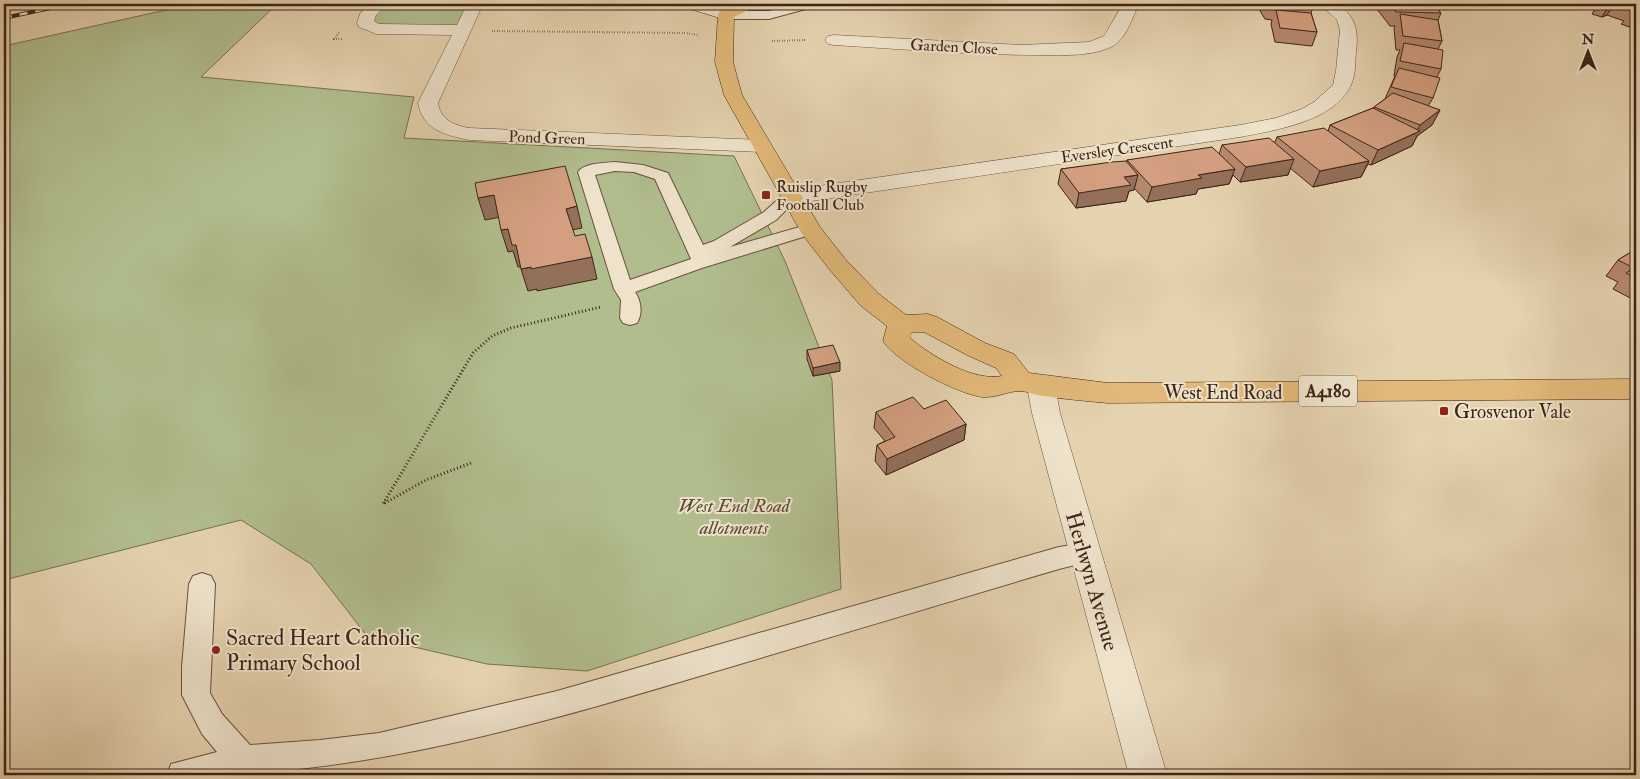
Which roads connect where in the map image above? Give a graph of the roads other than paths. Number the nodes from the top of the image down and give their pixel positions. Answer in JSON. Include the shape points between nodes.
{"nodes":[{"id":1,"x":380,"y":4,"type":"edge"},
{"id":2,"x":475,"y":4,"type":"edge"},
{"id":3,"x":690,"y":4,"type":"edge"},
{"id":4,"x":749,"y":4,"type":"edge"},
{"id":5,"x":809,"y":4,"type":"edge"},
{"id":6,"x":1131,"y":4,"type":"edge"},
{"id":7,"x":1328,"y":4,"type":"edge"},
{"id":8,"x":726,"y":14,"type":"junction"},
{"id":9,"x":462,"y":30,"type":"junction"},
{"id":10,"x":834,"y":40,"type":"road end"},
{"id":11,"x":762,"y":146,"type":"junction"},
{"id":12,"x":791,"y":197,"type":"junction"},
{"id":13,"x":810,"y":229,"type":"junction"},
{"id":14,"x":699,"y":256,"type":"junction"},
{"id":15,"x":901,"y":324,"type":"junction"},
{"id":16,"x":1031,"y":383,"type":"junction"},
{"id":17,"x":1636,"y":389,"type":"edge"},
{"id":18,"x":1085,"y":553,"type":"junction"},
{"id":19,"x":202,"y":584,"type":"dead end"},
{"id":20,"x":244,"y":760,"type":"junction"},
{"id":21,"x":182,"y":775,"type":"edge"},
{"id":22,"x":1148,"y":775,"type":"edge"}],
"edges":[{"from":1,"to":9,"type":"street","via":[[365,19],[365,23],[376,29]]},
{"from":2,"to":9,"type":"street","name":"Pond Green"},
{"from":3,"to":8,"type":"street"},
{"from":4,"to":8,"type":"main road"},
{"from":5,"to":8,"type":"lane","via":[[769,15]]},
{"from":6,"to":10,"type":"street","name":"Garden Close","via":[[1109,41],[1102,46],[1088,48],[1016,49]]},
{"from":7,"to":12,"type":"street","name":"Eversley Crescent","via":[[1341,14],[1351,32],[1342,86],[1330,100],[1279,123],[1230,133]]},
{"from":8,"to":11,"type":"main road","via":[[723,48],[727,78]]},
{"from":9,"to":11,"type":"street","name":"Pond Green","via":[[428,103],[436,123],[449,130],[469,134]]},
{"from":11,"to":12,"type":"main road"},
{"from":12,"to":13,"type":"main road"},
{"from":12,"to":14,"type":"lane","via":[[770,216]]},
{"from":13,"to":14,"type":"lane"},
{"from":13,"to":15,"type":"main road","via":[[870,300]]},
{"from":14,"to":14,"type":"lane","via":[[628,302],[586,172],[622,165],[646,169],[662,176]]},
{"from":15,"to":16,"type":"main road","via":[[928,323],[1005,361]]},
{"from":15,"to":16,"type":"main road","name":"West End Road","number":"A4180","via":[[896,341],[934,368],[990,389]]},
{"from":16,"to":17,"type":"main road","name":"West End Road","number":"A4180","via":[[1108,393]]},
{"from":16,"to":18,"type":"street","name":"Herlwyn Avenue","via":[[1046,413]]},
{"from":18,"to":20,"type":"lane","via":[[1058,558],[557,705],[379,747]]},
{"from":18,"to":22,"type":"street","name":"Herlwyn Avenue"},
{"from":19,"to":20,"type":"lane","via":[[196,695],[212,724]]},
{"from":20,"to":21,"type":"lane"}]}
